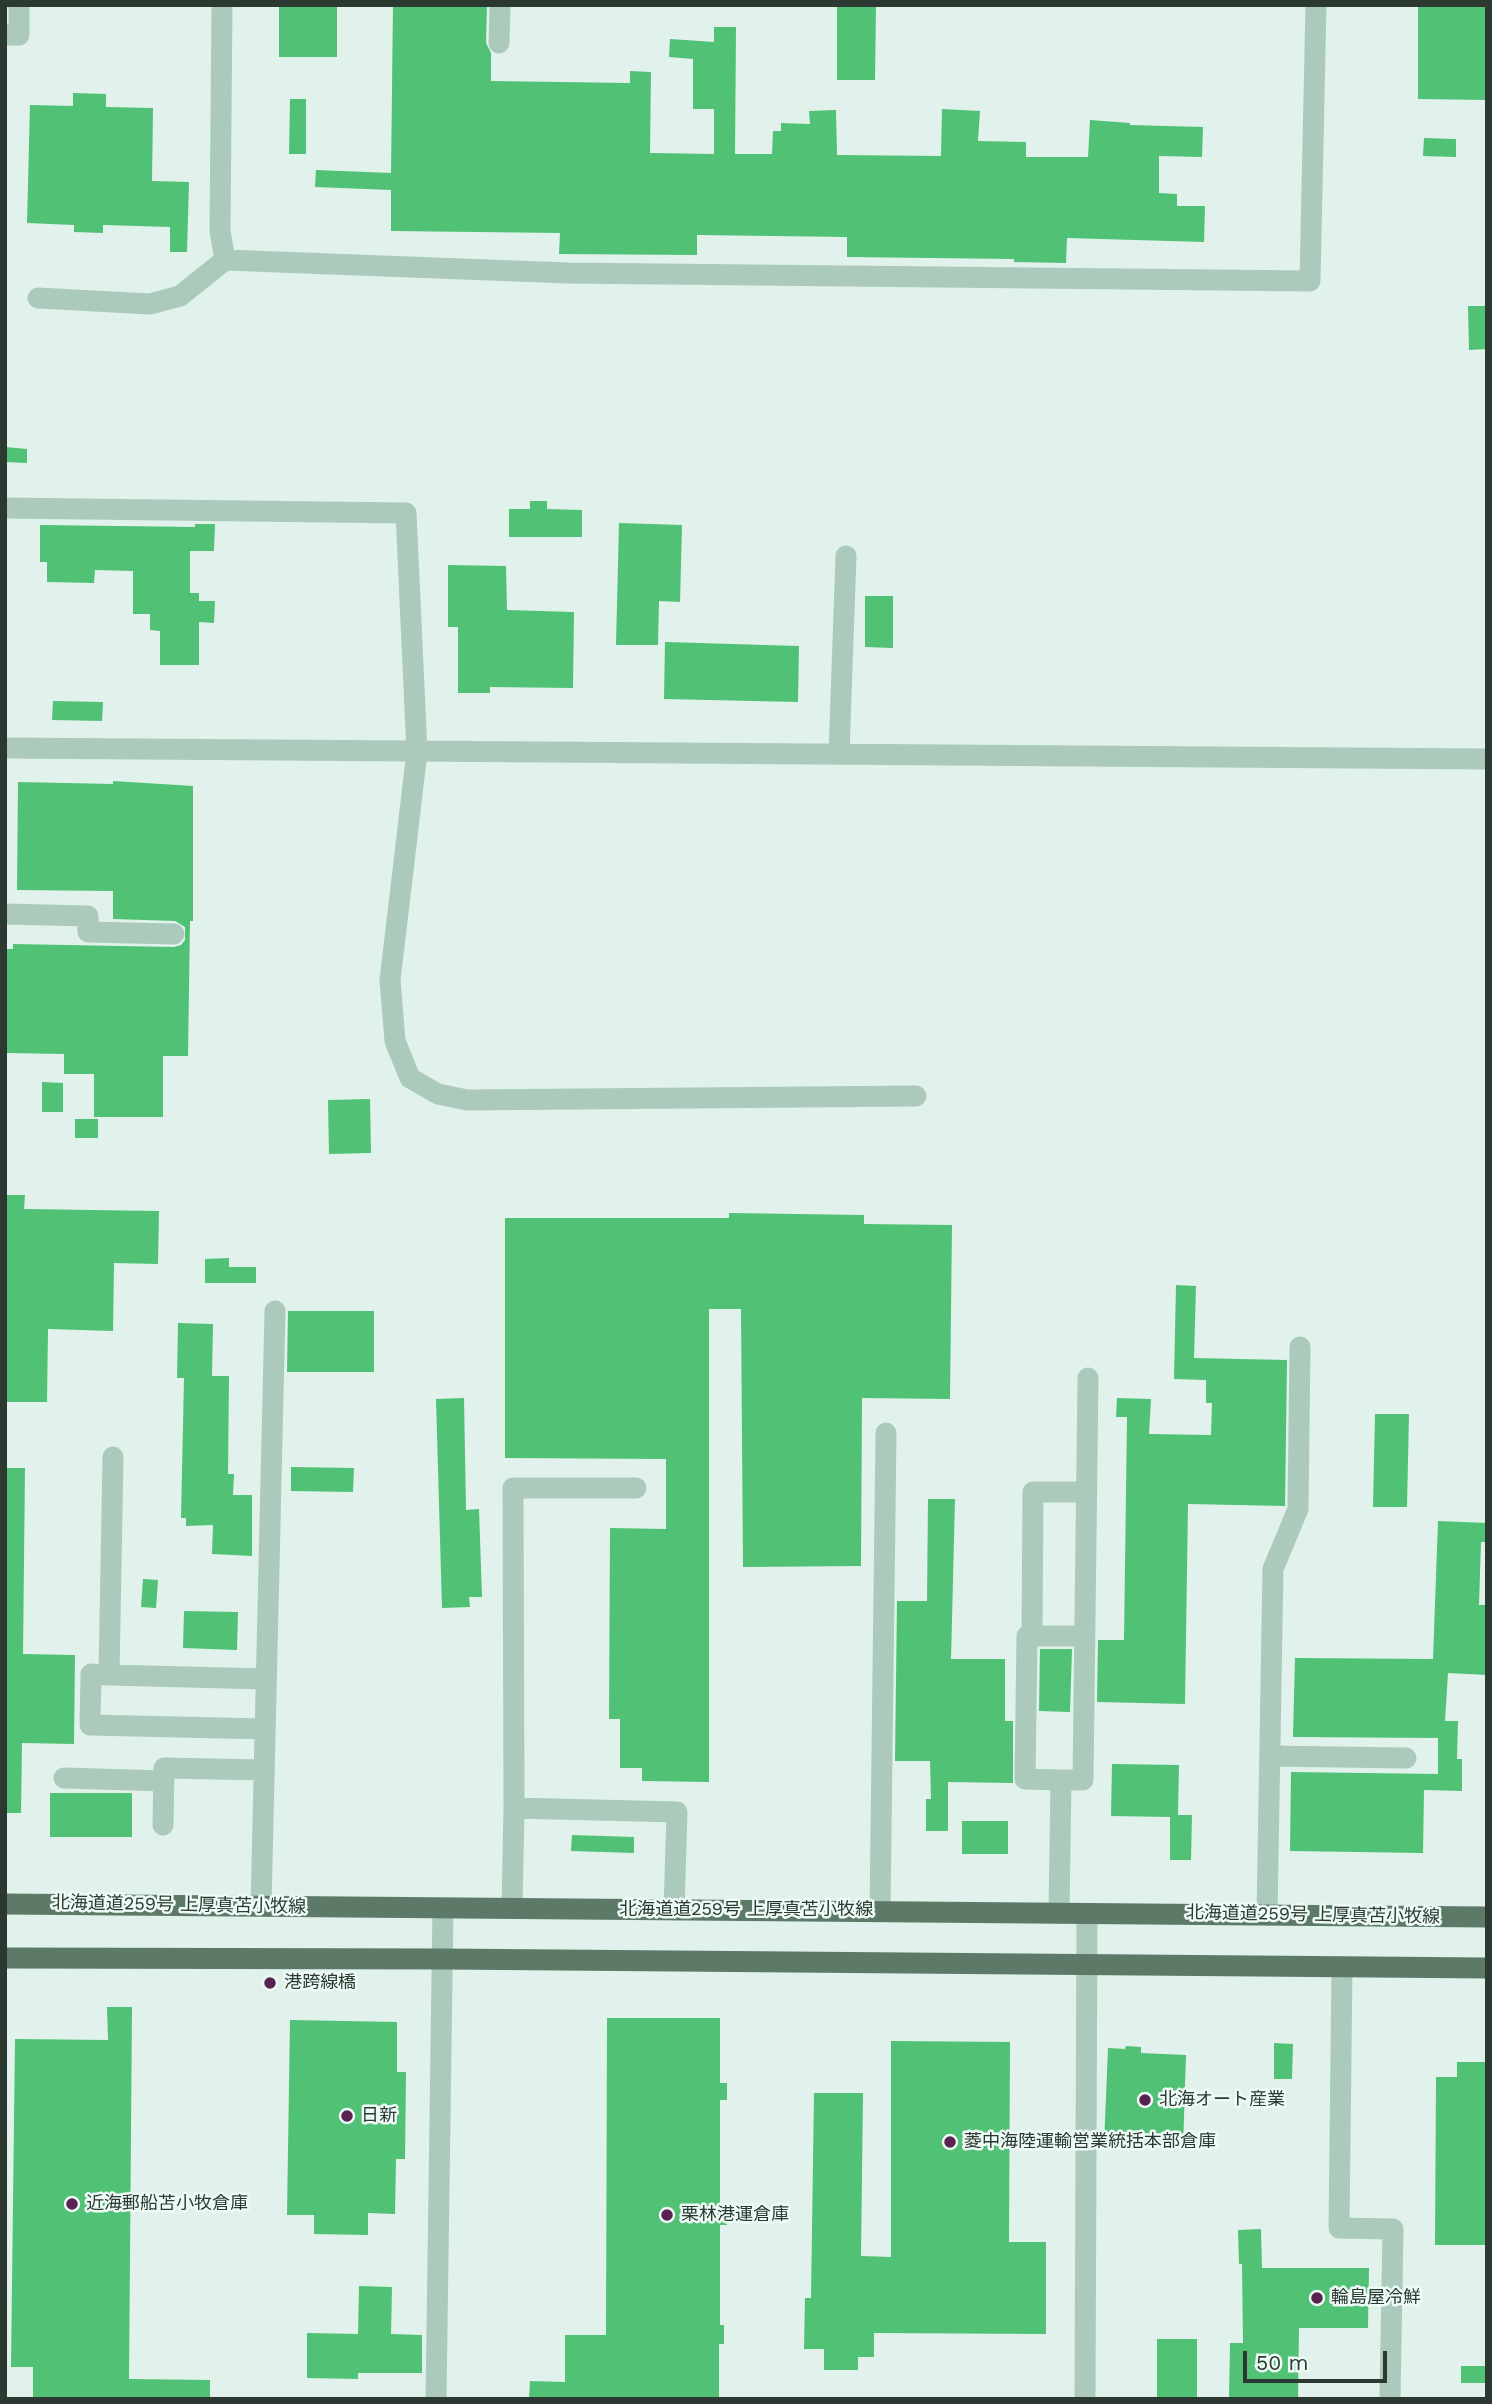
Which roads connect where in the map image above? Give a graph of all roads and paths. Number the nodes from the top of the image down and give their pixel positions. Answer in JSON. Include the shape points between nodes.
{"nodes":[{"id":1,"x":19,"y":5,"type":"edge"},
{"id":2,"x":222,"y":5,"type":"edge"},
{"id":3,"x":500,"y":5,"type":"edge"},
{"id":4,"x":1316,"y":5,"type":"edge"},
{"id":5,"x":5,"y":35,"type":"edge"},
{"id":6,"x":499,"y":43,"type":"dead end"},
{"id":7,"x":225,"y":260,"type":"junction"},
{"id":8,"x":38,"y":298,"type":"dead end"},
{"id":9,"x":5,"y":508,"type":"edge"},
{"id":10,"x":846,"y":556,"type":"dead end"},
{"id":11,"x":5,"y":748,"type":"edge"},
{"id":12,"x":417,"y":752,"type":"junction"},
{"id":13,"x":839,"y":754,"type":"junction"},
{"id":14,"x":1487,"y":760,"type":"edge"},
{"id":15,"x":5,"y":914,"type":"edge"},
{"id":16,"x":174,"y":934,"type":"dead end"},
{"id":17,"x":916,"y":1096,"type":"dead end"},
{"id":18,"x":275,"y":1311,"type":"dead end"},
{"id":19,"x":1300,"y":1346,"type":"dead end"},
{"id":20,"x":1088,"y":1378,"type":"dead end"},
{"id":21,"x":886,"y":1433,"type":"dead end"},
{"id":22,"x":113,"y":1457,"type":"dead end"},
{"id":23,"x":636,"y":1488,"type":"dead end"},
{"id":24,"x":1086,"y":1492,"type":"junction"},
{"id":25,"x":1032,"y":1636,"type":"junction"},
{"id":26,"x":1085,"y":1636,"type":"junction"},
{"id":27,"x":109,"y":1675,"type":"junction"},
{"id":28,"x":266,"y":1679,"type":"junction"},
{"id":29,"x":265,"y":1729,"type":"junction"},
{"id":30,"x":1270,"y":1756,"type":"junction"},
{"id":31,"x":1406,"y":1758,"type":"dead end"},
{"id":32,"x":264,"y":1770,"type":"junction"},
{"id":33,"x":64,"y":1779,"type":"dead end"},
{"id":34,"x":1061,"y":1780,"type":"junction"},
{"id":35,"x":164,"y":1781,"type":"junction"},
{"id":36,"x":514,"y":1808,"type":"junction"},
{"id":37,"x":163,"y":1825,"type":"dead end"},
{"id":38,"x":5,"y":1904,"type":"edge"},
{"id":39,"x":261,"y":1906,"type":"junction"},
{"id":40,"x":443,"y":1908,"type":"junction"},
{"id":41,"x":512,"y":1908,"type":"junction"},
{"id":42,"x":674,"y":1910,"type":"junction"},
{"id":43,"x":880,"y":1911,"type":"junction"},
{"id":44,"x":1059,"y":1913,"type":"junction"},
{"id":45,"x":1087,"y":1914,"type":"junction"},
{"id":46,"x":1267,"y":1915,"type":"junction"},
{"id":47,"x":1487,"y":1917,"type":"edge"},
{"id":48,"x":5,"y":1958,"type":"edge"},
{"id":49,"x":443,"y":1959,"type":"junction"},
{"id":50,"x":1086,"y":1964,"type":"junction"},
{"id":51,"x":1342,"y":1968,"type":"junction"},
{"id":52,"x":1487,"y":1968,"type":"edge"},
{"id":53,"x":436,"y":2399,"type":"edge"},
{"id":54,"x":1085,"y":2399,"type":"edge"},
{"id":55,"x":1390,"y":2399,"type":"edge"}],
"edges":[{"from":1,"to":5,"type":"street","via":[[19,35]]},
{"from":2,"to":7,"type":"street","via":[[220,231]]},
{"from":3,"to":6,"type":"street"},
{"from":4,"to":7,"type":"street","via":[[1310,281],[568,273]]},
{"from":7,"to":8,"type":"street","via":[[180,296],[150,304]]},
{"from":9,"to":12,"type":"street","via":[[405,513]]},
{"from":10,"to":13,"type":"street"},
{"from":11,"to":12,"type":"street"},
{"from":12,"to":13,"type":"street"},
{"from":12,"to":17,"type":"street","via":[[390,980],[395,1041],[410,1077],[438,1094],[467,1100]]},
{"from":13,"to":14,"type":"street"},
{"from":15,"to":16,"type":"street","via":[[88,916],[88,932]]},
{"from":18,"to":28,"type":"street"},
{"from":19,"to":30,"type":"street","via":[[1298,1509],[1273,1569]]},
{"from":20,"to":24,"type":"street"},
{"from":21,"to":43,"type":"street"},
{"from":22,"to":27,"type":"street"},
{"from":23,"to":36,"type":"street","via":[[513,1488]]},
{"from":24,"to":25,"type":"street","via":[[1033,1492]]},
{"from":24,"to":26,"type":"street"},
{"from":25,"to":26,"type":"street"},
{"from":25,"to":34,"type":"street","via":[[1027,1636],[1025,1779]]},
{"from":26,"to":34,"type":"street","via":[[1083,1780]]},
{"from":27,"to":28,"type":"street"},
{"from":27,"to":29,"type":"street","via":[[91,1674],[90,1725]]},
{"from":28,"to":29,"type":"street"},
{"from":29,"to":32,"type":"street"},
{"from":30,"to":31,"type":"street"},
{"from":30,"to":46,"type":"street"},
{"from":32,"to":35,"type":"street","via":[[164,1768]]},
{"from":32,"to":39,"type":"street"},
{"from":33,"to":35,"type":"street"},
{"from":34,"to":44,"type":"street"},
{"from":35,"to":37,"type":"street"},
{"from":36,"to":41,"type":"street"},
{"from":36,"to":42,"type":"street","via":[[677,1812]]},
{"from":38,"to":39,"type":"main road","name":"北海道道259号 上厚真苫小牧線"},
{"from":39,"to":40,"type":"main road","name":"北海道道259号 上厚真苫小牧線"},
{"from":40,"to":41,"type":"main road","name":"北海道道259号 上厚真苫小牧線"},
{"from":40,"to":49,"type":"street"},
{"from":41,"to":42,"type":"main road","name":"北海道道259号 上厚真苫小牧線"},
{"from":42,"to":43,"type":"main road","name":"北海道道259号 上厚真苫小牧線"},
{"from":43,"to":44,"type":"main road","name":"北海道道259号 上厚真苫小牧線"},
{"from":44,"to":45,"type":"main road","name":"北海道道259号 上厚真苫小牧線"},
{"from":45,"to":46,"type":"main road","name":"北海道道259号 上厚真苫小牧線"},
{"from":45,"to":50,"type":"street"},
{"from":46,"to":47,"type":"main road","name":"北海道道259号 上厚真苫小牧線"},
{"from":48,"to":49,"type":"main road"},
{"from":49,"to":50,"type":"main road"},
{"from":49,"to":53,"type":"street"},
{"from":50,"to":51,"type":"main road"},
{"from":50,"to":54,"type":"street"},
{"from":51,"to":52,"type":"main road"},
{"from":51,"to":55,"type":"street","via":[[1339,2228],[1393,2229]]}]}
